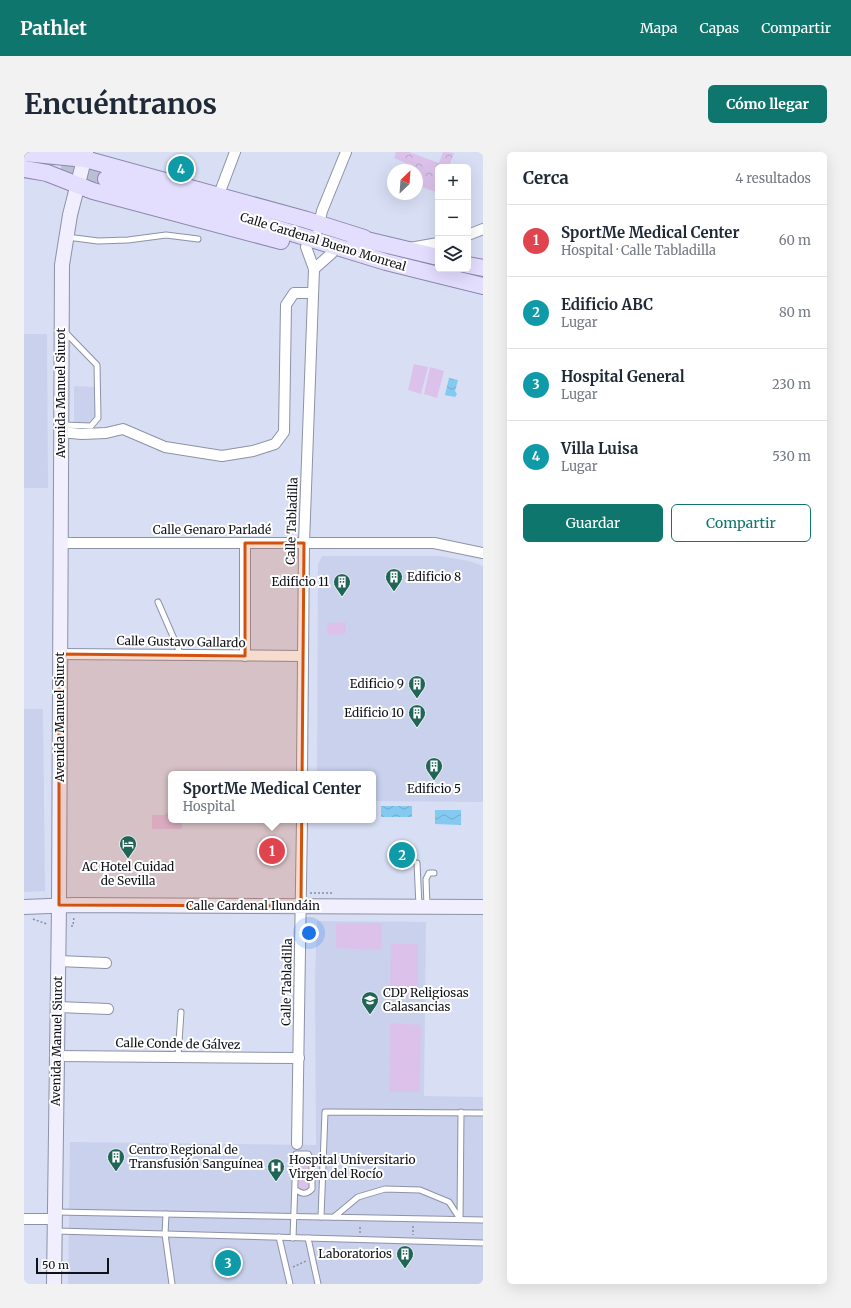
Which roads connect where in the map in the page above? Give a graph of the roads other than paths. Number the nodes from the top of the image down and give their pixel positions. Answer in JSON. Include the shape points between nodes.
{"nodes":[{"id":1,"x":235,"y":152,"type":"edge"},
{"id":2,"x":346,"y":152,"type":"edge"},
{"id":3,"x":24,"y":153,"type":"edge"},
{"id":4,"x":85,"y":156,"type":"edge"},
{"id":5,"x":24,"y":169,"type":"edge"},
{"id":6,"x":106,"y":179,"type":"tunnel mouth"},
{"id":7,"x":77,"y":185,"type":"junction"},
{"id":8,"x":218,"y":197,"type":"junction"},
{"id":9,"x":230,"y":214,"type":"junction"},
{"id":10,"x":318,"y":227,"type":"junction"},
{"id":11,"x":483,"y":229,"type":"edge"},
{"id":12,"x":471,"y":234,"type":"edge"},
{"id":13,"x":66,"y":237,"type":"junction"},
{"id":14,"x":198,"y":239,"type":"dead end"},
{"id":15,"x":435,"y":244,"type":"edge"},
{"id":16,"x":306,"y":247,"type":"junction"},
{"id":17,"x":402,"y":249,"type":"junction"},
{"id":18,"x":332,"y":253,"type":"junction"},
{"id":19,"x":435,"y":256,"type":"edge"},
{"id":20,"x":386,"y":262,"type":"junction"},
{"id":21,"x":471,"y":266,"type":"edge"},
{"id":22,"x":483,"y":268,"type":"edge"},
{"id":23,"x":314,"y":269,"type":"junction"},
{"id":24,"x":483,"y":286,"type":"edge"},
{"id":25,"x":313,"y":292,"type":"junction"},
{"id":26,"x":61,"y":328,"type":"junction"},
{"id":27,"x":60,"y":428,"type":"junction"},
{"id":28,"x":60,"y":543,"type":"junction"},
{"id":29,"x":245,"y":543,"type":"junction"},
{"id":30,"x":304,"y":544,"type":"junction"},
{"id":31,"x":483,"y":553,"type":"edge"},
{"id":32,"x":158,"y":602,"type":"dead end"},
{"id":33,"x":59,"y":654,"type":"junction"},
{"id":34,"x":181,"y":655,"type":"junction"},
{"id":35,"x":245,"y":656,"type":"junction"},
{"id":36,"x":302,"y":656,"type":"junction"},
{"id":37,"x":302,"y":771,"type":"edge"},
{"id":38,"x":302,"y":823,"type":"edge"},
{"id":39,"x":418,"y":863,"type":"dead end"},
{"id":40,"x":434,"y":873,"type":"dead end"},
{"id":41,"x":60,"y":905,"type":"junction"},
{"id":42,"x":301,"y":906,"type":"junction"},
{"id":43,"x":423,"y":907,"type":"junction"},
{"id":44,"x":483,"y":907,"type":"edge"},
{"id":45,"x":27,"y":913,"type":"edge"},
{"id":46,"x":58,"y":961,"type":"junction"},
{"id":47,"x":106,"y":962,"type":"dead end"},
{"id":48,"x":58,"y":1007,"type":"junction"},
{"id":49,"x":108,"y":1010,"type":"dead end"},
{"id":50,"x":181,"y":1012,"type":"dead end"},
{"id":51,"x":57,"y":1056,"type":"junction"},
{"id":52,"x":178,"y":1057,"type":"junction"},
{"id":53,"x":299,"y":1058,"type":"junction"},
{"id":54,"x":461,"y":1112,"type":"junction"},
{"id":55,"x":483,"y":1113,"type":"edge"},
{"id":56,"x":297,"y":1149,"type":"junction"},
{"id":57,"x":296,"y":1190,"type":"junction"},
{"id":58,"x":166,"y":1214,"type":"junction"},
{"id":59,"x":294,"y":1216,"type":"junction"},
{"id":60,"x":321,"y":1217,"type":"junction"},
{"id":61,"x":334,"y":1217,"type":"junction"},
{"id":62,"x":24,"y":1219,"type":"edge"},
{"id":63,"x":460,"y":1219,"type":"junction"},
{"id":64,"x":55,"y":1220,"type":"junction"},
{"id":65,"x":483,"y":1220,"type":"edge"},
{"id":66,"x":164,"y":1234,"type":"junction"},
{"id":67,"x":279,"y":1237,"type":"junction"},
{"id":68,"x":293,"y":1238,"type":"junction"},
{"id":69,"x":308,"y":1238,"type":"junction"},
{"id":70,"x":483,"y":1243,"type":"edge"},
{"id":71,"x":54,"y":1284,"type":"edge"},
{"id":72,"x":172,"y":1284,"type":"edge"},
{"id":73,"x":290,"y":1284,"type":"edge"},
{"id":74,"x":318,"y":1284,"type":"edge"}],
"edges":[{"from":1,"to":8,"type":"street"},
{"from":2,"to":10,"type":"street"},
{"from":3,"to":4,"type":"main road"},
{"from":4,"to":7,"type":"main road","name":"Avenida Manuel Siurot"},
{"from":4,"to":8,"type":"main road"},
{"from":5,"to":7,"type":"main road","via":[[47,172]]},
{"from":6,"to":9,"type":"main road"},
{"from":7,"to":13,"type":"main road","name":"Avenida Manuel Siurot"},
{"from":7,"to":16,"type":"main road","via":[[223,227]]},
{"from":8,"to":10,"type":"main road"},
{"from":9,"to":10,"type":"main road","name":"Calle Cardenal Bueno Monreal"},
{"from":9,"to":20,"type":"main road","name":"Calle Cardenal Bueno Monreal"},
{"from":10,"to":17,"type":"main road","name":"Calle Cardenal Bueno Monreal"},
{"from":11,"to":12,"type":"street"},
{"from":13,"to":14,"type":"lane","via":[[98,241],[166,235]]},
{"from":13,"to":26,"type":"main road","name":"Avenida Manuel Siurot","via":[[62,265]]},
{"from":15,"to":17,"type":"street"},
{"from":16,"to":18,"type":"main road"},
{"from":16,"to":23,"type":"street","name":"Calle Tabladilla"},
{"from":17,"to":19,"type":"main road","name":"Calle Cardenal Bueno Monreal"},
{"from":18,"to":20,"type":"main road"},
{"from":18,"to":23,"type":"street"},
{"from":20,"to":24,"type":"main road","name":"Calle Cardenal Bueno Monreal"},
{"from":21,"to":22,"type":"main road"},
{"from":23,"to":25,"type":"street","name":"Calle Tabladilla"},
{"from":25,"to":27,"type":"street","via":[[294,292],[286,305],[284,432],[275,444],[222,456],[165,447],[123,429],[106,433]]},
{"from":25,"to":30,"type":"street","name":"Calle Tabladilla"},
{"from":26,"to":27,"type":"main road","name":"Avenida Manuel Siurot"},
{"from":26,"to":27,"type":"lane","via":[[97,365],[98,418],[91,426]]},
{"from":27,"to":28,"type":"main road","name":"Avenida Manuel Siurot"},
{"from":28,"to":29,"type":"street","name":"Calle Genaro Parladé"},
{"from":28,"to":33,"type":"main road","name":"Avenida Manuel Siurot"},
{"from":29,"to":30,"type":"street","name":"Calle Genaro Parladé"},
{"from":29,"to":35,"type":"street"},
{"from":30,"to":31,"type":"street","name":"Calle Genaro Parladé","via":[[434,543]]},
{"from":30,"to":36,"type":"street","name":"Calle Tabladilla"},
{"from":32,"to":34,"type":"lane"},
{"from":33,"to":34,"type":"street","name":"Calle Gustavo Gallardo"},
{"from":33,"to":41,"type":"main road","name":"Avenida Manuel Siurot"},
{"from":34,"to":35,"type":"street","name":"Calle Gustavo Gallardo"},
{"from":35,"to":36,"type":"street","name":"Calle Gustavo Gallardo"},
{"from":36,"to":37,"type":"street","name":"Calle Tabladilla"},
{"from":38,"to":42,"type":"street","name":"Calle Tabladilla"},
{"from":39,"to":43,"type":"lane"},
{"from":40,"to":43,"type":"lane","via":[[429,873],[426,879]]},
{"from":41,"to":42,"type":"main road","name":"Calle Cardenal Ilundáin"},
{"from":41,"to":45,"type":"main road","name":"Calle Cardenal Ilundáin"},
{"from":41,"to":46,"type":"main road","name":"Avenida Manuel Siurot"},
{"from":42,"to":43,"type":"main road","name":"Calle Cardenal Ilundáin"},
{"from":42,"to":53,"type":"street","name":"Calle Tabladilla"},
{"from":43,"to":44,"type":"main road","name":"Calle Cardenal Ilundáin"},
{"from":46,"to":47,"type":"street"},
{"from":46,"to":48,"type":"main road","name":"Avenida Manuel Siurot"},
{"from":48,"to":49,"type":"street"},
{"from":48,"to":51,"type":"main road","name":"Avenida Manuel Siurot"},
{"from":50,"to":52,"type":"lane"},
{"from":51,"to":52,"type":"street","name":"Calle Conde de Gálvez"},
{"from":51,"to":64,"type":"main road","name":"Avenida Manuel Siurot"},
{"from":52,"to":53,"type":"street","name":"Calle Conde de Gálvez"},
{"from":53,"to":56,"type":"street","name":"Calle Tabladilla"},
{"from":54,"to":55,"type":"lane"},
{"from":54,"to":60,"type":"lane","via":[[325,1112]]},
{"from":54,"to":63,"type":"lane"},
{"from":56,"to":57,"type":"lane"},
{"from":56,"to":57,"type":"lane","via":[[311,1158],[312,1186],[307,1194]]},
{"from":57,"to":59,"type":"lane"},
{"from":58,"to":59,"type":"lane"},
{"from":58,"to":64,"type":"lane"},
{"from":58,"to":66,"type":"lane"},
{"from":59,"to":60,"type":"lane"},
{"from":59,"to":68,"type":"lane"},
{"from":60,"to":61,"type":"lane"},
{"from":61,"to":63,"type":"lane"},
{"from":61,"to":63,"type":"lane","via":[[358,1197],[385,1189],[420,1190],[449,1202]]},
{"from":62,"to":64,"type":"street"},
{"from":63,"to":65,"type":"lane"},
{"from":64,"to":66,"type":"lane"},
{"from":64,"to":71,"type":"main road","name":"Avenida Manuel Siurot"},
{"from":66,"to":67,"type":"lane"},
{"from":66,"to":72,"type":"lane"},
{"from":67,"to":68,"type":"lane"},
{"from":67,"to":73,"type":"lane"},
{"from":68,"to":69,"type":"lane"},
{"from":69,"to":70,"type":"lane"},
{"from":69,"to":74,"type":"lane"}]}
